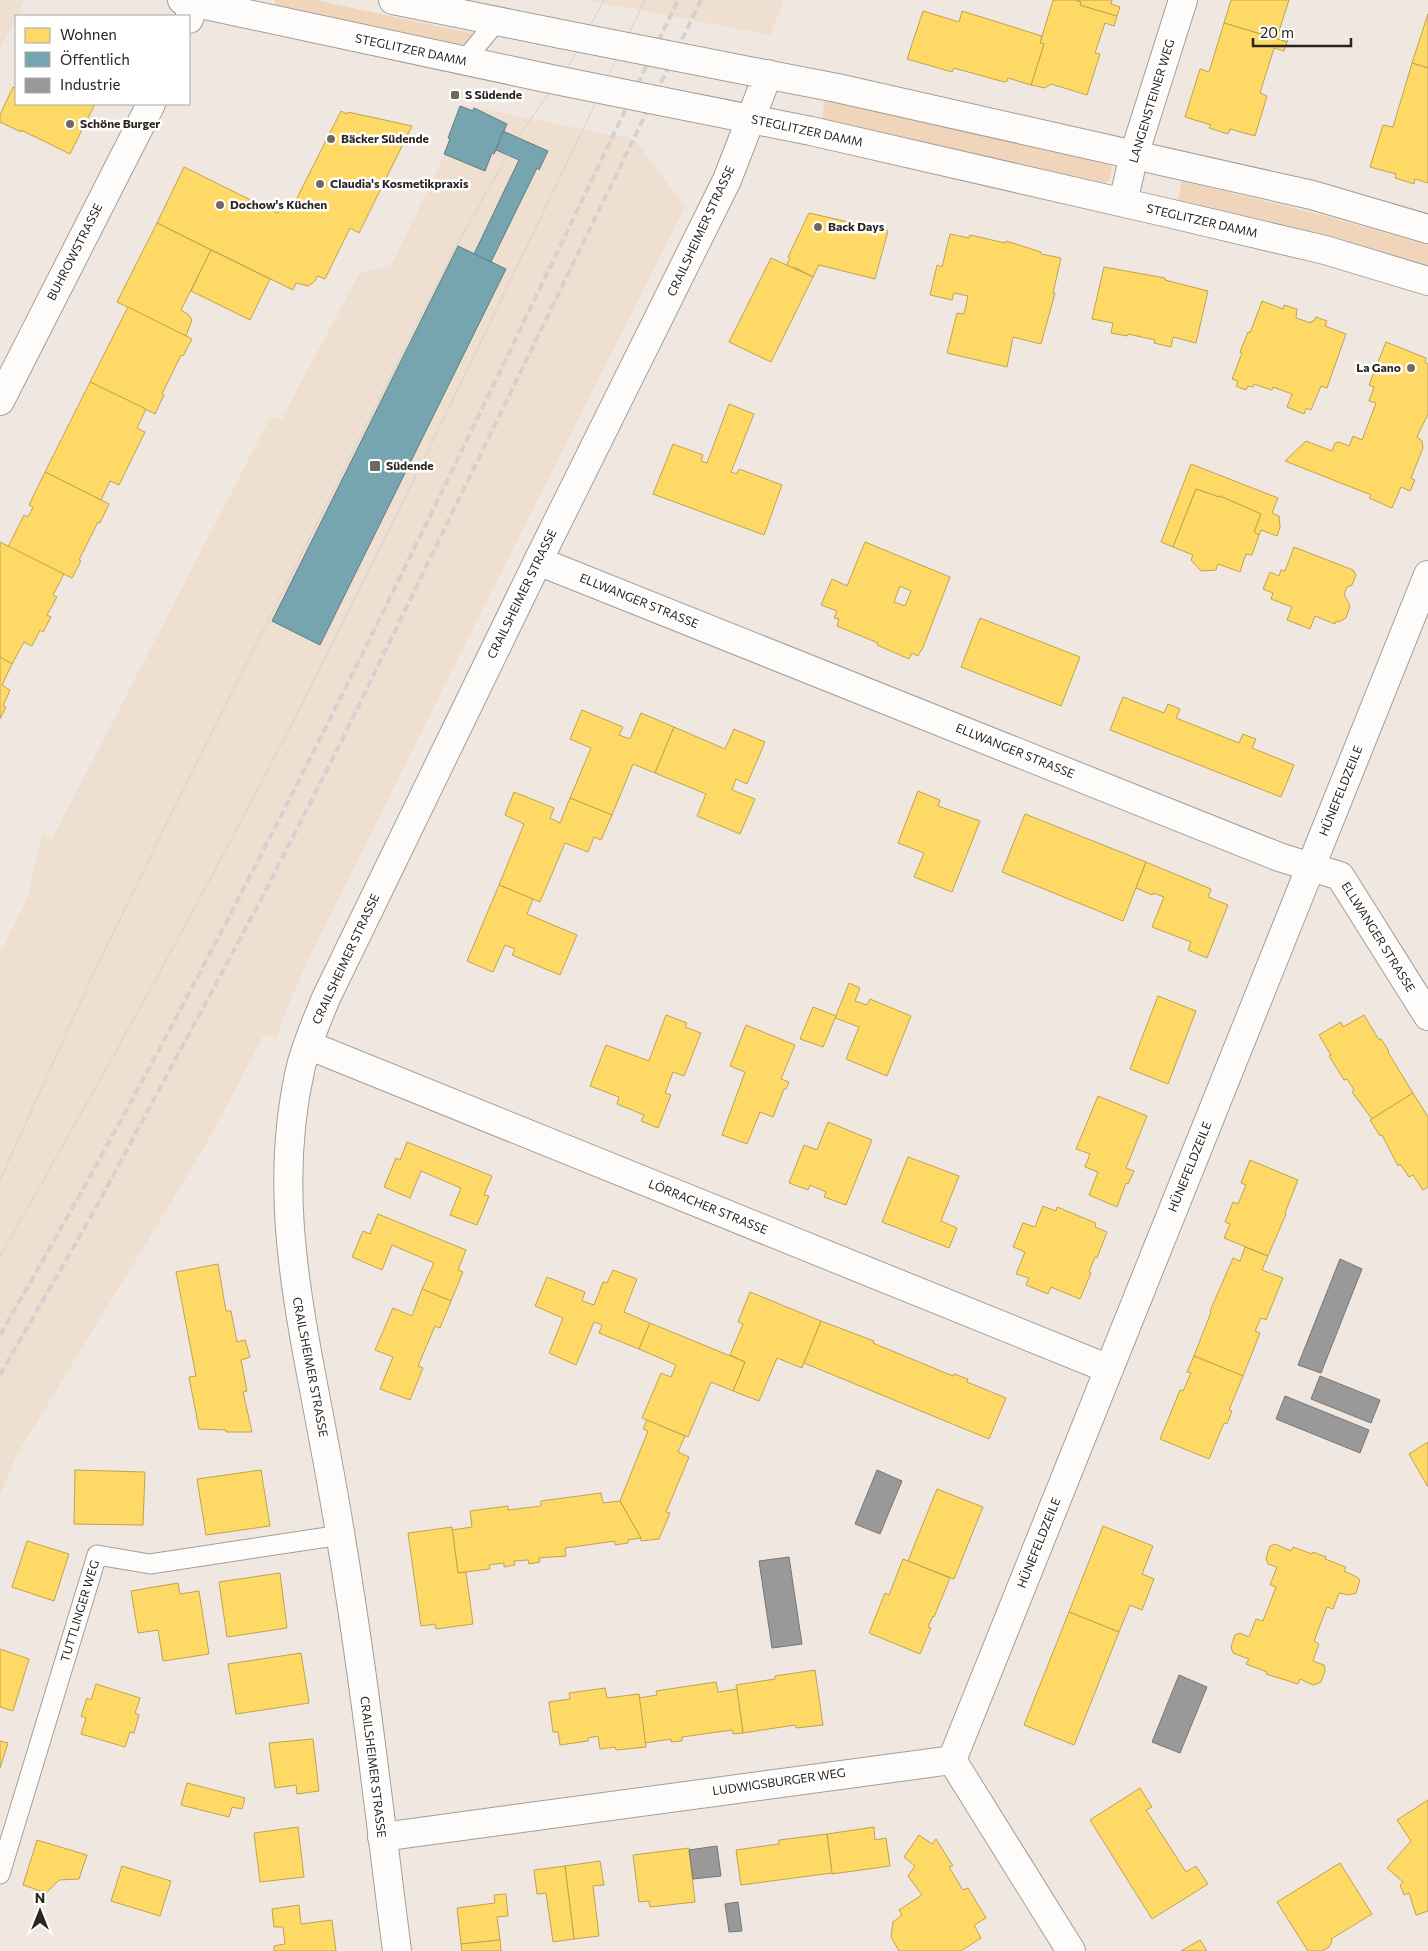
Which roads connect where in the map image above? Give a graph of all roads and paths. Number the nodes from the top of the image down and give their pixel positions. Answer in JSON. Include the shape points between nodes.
{"nodes":[{"id":1,"x":393,"y":0,"type":"edge"},
{"id":2,"x":1183,"y":0,"type":"edge"},
{"id":3,"x":190,"y":6,"type":"edge"},
{"id":4,"x":496,"y":22,"type":"junction"},
{"id":5,"x":464,"y":62,"type":"junction"},
{"id":6,"x":761,"y":73,"type":"junction"},
{"id":7,"x":150,"y":105,"type":"edge"},
{"id":8,"x":738,"y":116,"type":"junction"},
{"id":9,"x":1134,"y":156,"type":"junction"},
{"id":10,"x":1123,"y":202,"type":"junction"},
{"id":11,"x":1428,"y":229,"type":"edge"},
{"id":12,"x":1428,"y":281,"type":"edge"},
{"id":13,"x":0,"y":400,"type":"edge"},
{"id":14,"x":538,"y":561,"type":"junction"},
{"id":15,"x":1428,"y":575,"type":"edge"},
{"id":16,"x":1310,"y":867,"type":"junction"},
{"id":17,"x":1428,"y":1016,"type":"edge"},
{"id":18,"x":308,"y":1045,"type":"junction"},
{"id":19,"x":1109,"y":1369,"type":"junction"},
{"id":20,"x":340,"y":1536,"type":"junction"},
{"id":21,"x":952,"y":1760,"type":"junction"},
{"id":22,"x":382,"y":1837,"type":"junction"},
{"id":23,"x":0,"y":1874,"type":"edge"},
{"id":24,"x":397,"y":1951,"type":"edge"},
{"id":25,"x":1072,"y":1951,"type":"edge"}],
"edges":[{"from":1,"to":4,"type":"street"},
{"from":2,"to":9,"type":"street","name":"LANGENSTEINER WEG"},
{"from":3,"to":5,"type":"street","name":"STEGLITZER DAMM"},
{"from":4,"to":5,"type":"lane"},
{"from":4,"to":6,"type":"street","bridge":true},
{"from":5,"to":8,"type":"street","name":"STEGLITZER DAMM","bridge":true},
{"from":6,"to":8,"type":"street","name":"CRAILSHEIMER STRASSE"},
{"from":6,"to":9,"type":"street"},
{"from":7,"to":13,"type":"street","name":"BUHROWSTRASSE"},
{"from":8,"to":10,"type":"street","name":"STEGLITZER DAMM"},
{"from":8,"to":14,"type":"street","name":"CRAILSHEIMER STRASSE","via":[[727,180]]},
{"from":9,"to":10,"type":"street","name":"LANGENSTEINER WEG"},
{"from":9,"to":11,"type":"street","via":[[1312,196]]},
{"from":10,"to":12,"type":"street","name":"STEGLITZER DAMM","via":[[1325,250]]},
{"from":14,"to":16,"type":"street","name":"ELLWANGER STRASSE"},
{"from":14,"to":18,"type":"street","name":"CRAILSHEIMER STRASSE","via":[[326,998]]},
{"from":15,"to":16,"type":"street","name":"HÜNEFELDZEILE"},
{"from":16,"to":17,"type":"street","name":"ELLWANGER STRASSE","via":[[1340,876]]},
{"from":16,"to":19,"type":"street","name":"HÜNEFELDZEILE"},
{"from":18,"to":19,"type":"street","name":"LÖRRACHER STRASSE"},
{"from":18,"to":20,"type":"street","name":"CRAILSHEIMER STRASSE","via":[[292,1121],[288,1166],[289,1229],[296,1291]]},
{"from":19,"to":21,"type":"street","name":"HÜNEFELDZEILE"},
{"from":20,"to":22,"type":"street","name":"CRAILSHEIMER STRASSE"},
{"from":20,"to":23,"type":"lane","name":"TUTTLINGER WEG","via":[[150,1564],[97,1555]]},
{"from":21,"to":22,"type":"street","name":"LUDWIGSBURGER WEG"},
{"from":21,"to":25,"type":"street"},
{"from":22,"to":24,"type":"street","name":"CRAILSHEIMER STRASSE"}]}
